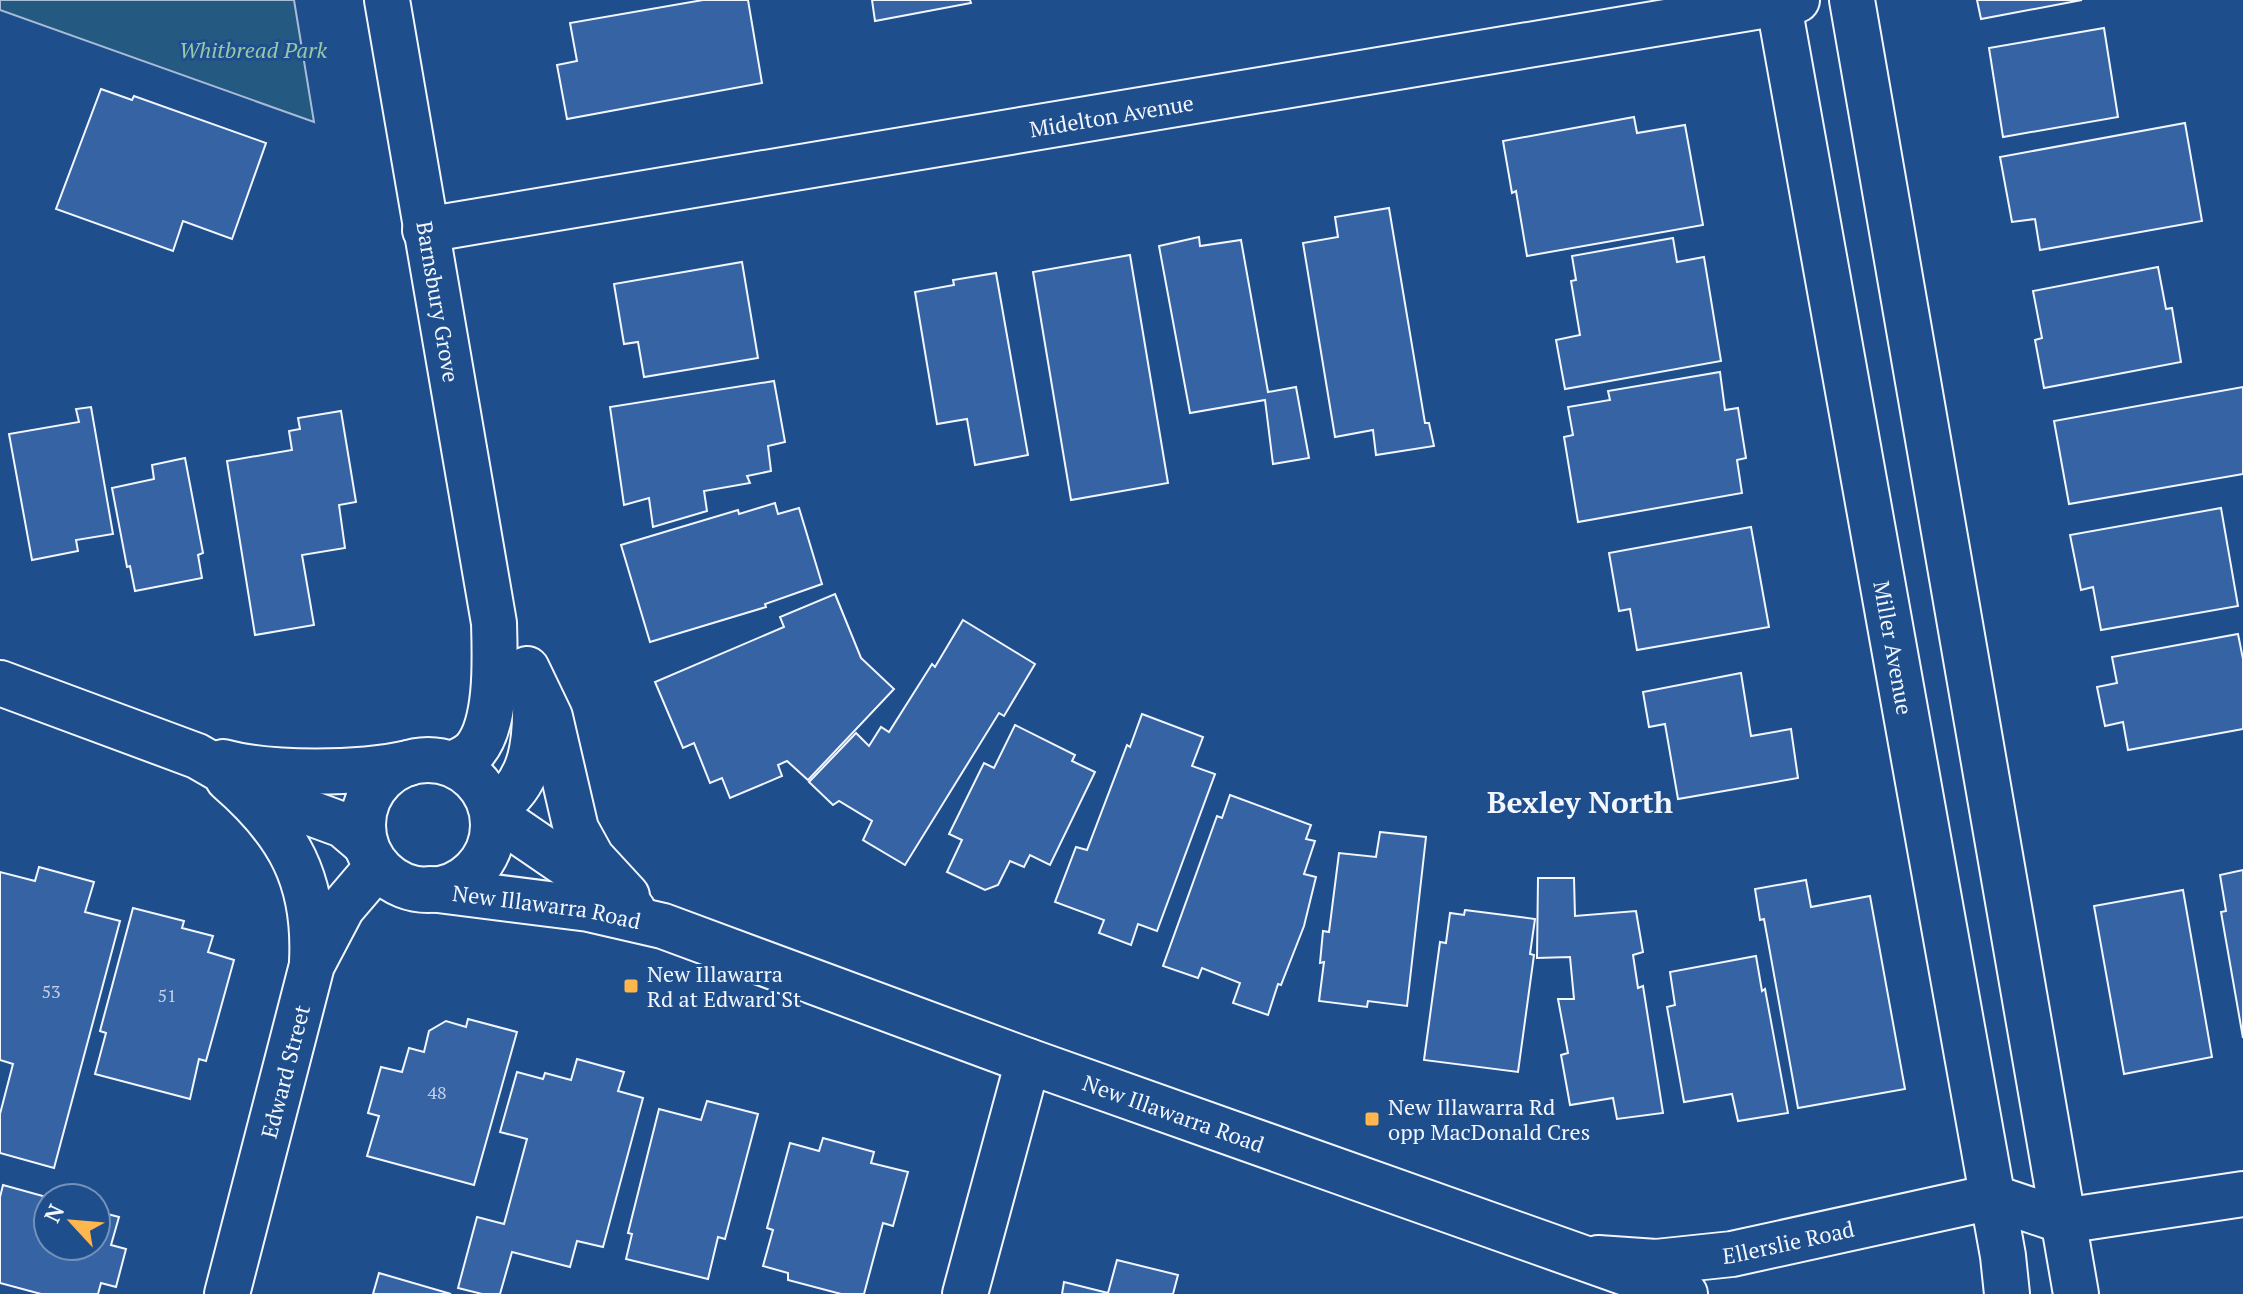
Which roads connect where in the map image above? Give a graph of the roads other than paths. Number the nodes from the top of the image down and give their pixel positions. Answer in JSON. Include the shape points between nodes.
{"nodes":[{"id":1,"x":387,"y":0,"type":"edge"},
{"id":2,"x":1852,"y":0,"type":"edge"},
{"id":3,"x":1784,"y":1,"type":"edge"},
{"id":4,"x":425,"y":230,"type":"junction"},
{"id":5,"x":492,"y":604,"type":"junction"},
{"id":6,"x":527,"y":669,"type":"junction"},
{"id":7,"x":0,"y":683,"type":"edge"},
{"id":8,"x":197,"y":756,"type":"junction"},
{"id":9,"x":435,"y":763,"type":"junction"},
{"id":10,"x":493,"y":812,"type":"junction"},
{"id":11,"x":370,"y":854,"type":"junction"},
{"id":12,"x":430,"y":889,"type":"junction"},
{"id":13,"x":663,"y":926,"type":"junction"},
{"id":14,"x":312,"y":965,"type":"junction"},
{"id":15,"x":1028,"y":1061,"type":"junction"},
{"id":16,"x":2243,"y":1194,"type":"edge"},
{"id":17,"x":1992,"y":1197,"type":"junction"},
{"id":18,"x":2063,"y":1221,"type":"junction"},
{"id":19,"x":1581,"y":1256,"type":"junction"},
{"id":20,"x":227,"y":1294,"type":"edge"},
{"id":21,"x":965,"y":1294,"type":"edge"},
{"id":22,"x":1685,"y":1294,"type":"edge"},
{"id":23,"x":2007,"y":1294,"type":"edge"},
{"id":24,"x":2076,"y":1294,"type":"edge"}],
"edges":[{"from":1,"to":4,"type":"street","name":"Barnsbury Grove"},
{"from":2,"to":18,"type":"street"},
{"from":3,"to":4,"type":"street","name":"Midelton Avenue"},
{"from":3,"to":17,"type":"street","name":"Miller Avenue"},
{"from":4,"to":5,"type":"street","name":"Barnsbury Grove"},
{"from":5,"to":6,"type":"street","name":"Barnsbury Grove"},
{"from":5,"to":9,"type":"street","name":"Barnsbury Grove","via":[[494,672],[485,731],[471,754]]},
{"from":6,"to":10,"type":"street","name":"Barnsbury Grove","via":[[535,702],[530,759],[521,782]]},
{"from":6,"to":13,"type":"street","via":[[550,717],[583,846],[619,888]]},
{"from":7,"to":8,"type":"street"},
{"from":8,"to":9,"type":"street","via":[[325,771]]},
{"from":8,"to":11,"type":"street","via":[[272,799],[343,825]]},
{"from":8,"to":14,"type":"street","via":[[254,802],[290,850],[308,891]]},
{"from":9,"to":10,"type":"street","via":[[464,770],[481,785]]},
{"from":9,"to":11,"type":"street","via":[[393,772],[375,790],[361,822]]},
{"from":10,"to":12,"type":"street","via":[[491,840],[478,865],[452,885]]},
{"from":10,"to":13,"type":"street","name":"New Illawarra Road"},
{"from":11,"to":12,"type":"street","via":[[399,884]]},
{"from":11,"to":14,"type":"street","name":"Edward Street"},
{"from":12,"to":13,"type":"street","name":"New Illawarra Road","via":[[589,909]]},
{"from":13,"to":15,"type":"street","name":"New Illawarra Road"},
{"from":14,"to":20,"type":"street","name":"Edward Street"},
{"from":15,"to":19,"type":"street","name":"New Illawarra Road"},
{"from":15,"to":21,"type":"street"},
{"from":16,"to":18,"type":"street"},
{"from":17,"to":18,"type":"street"},
{"from":17,"to":19,"type":"street","name":"Ellerslie Road","via":[[1732,1254],[1656,1262]]},
{"from":17,"to":23,"type":"street","name":"Miller Avenue"},
{"from":18,"to":24,"type":"street"},
{"from":19,"to":22,"type":"street","name":"New Illawarra Road"}]}
